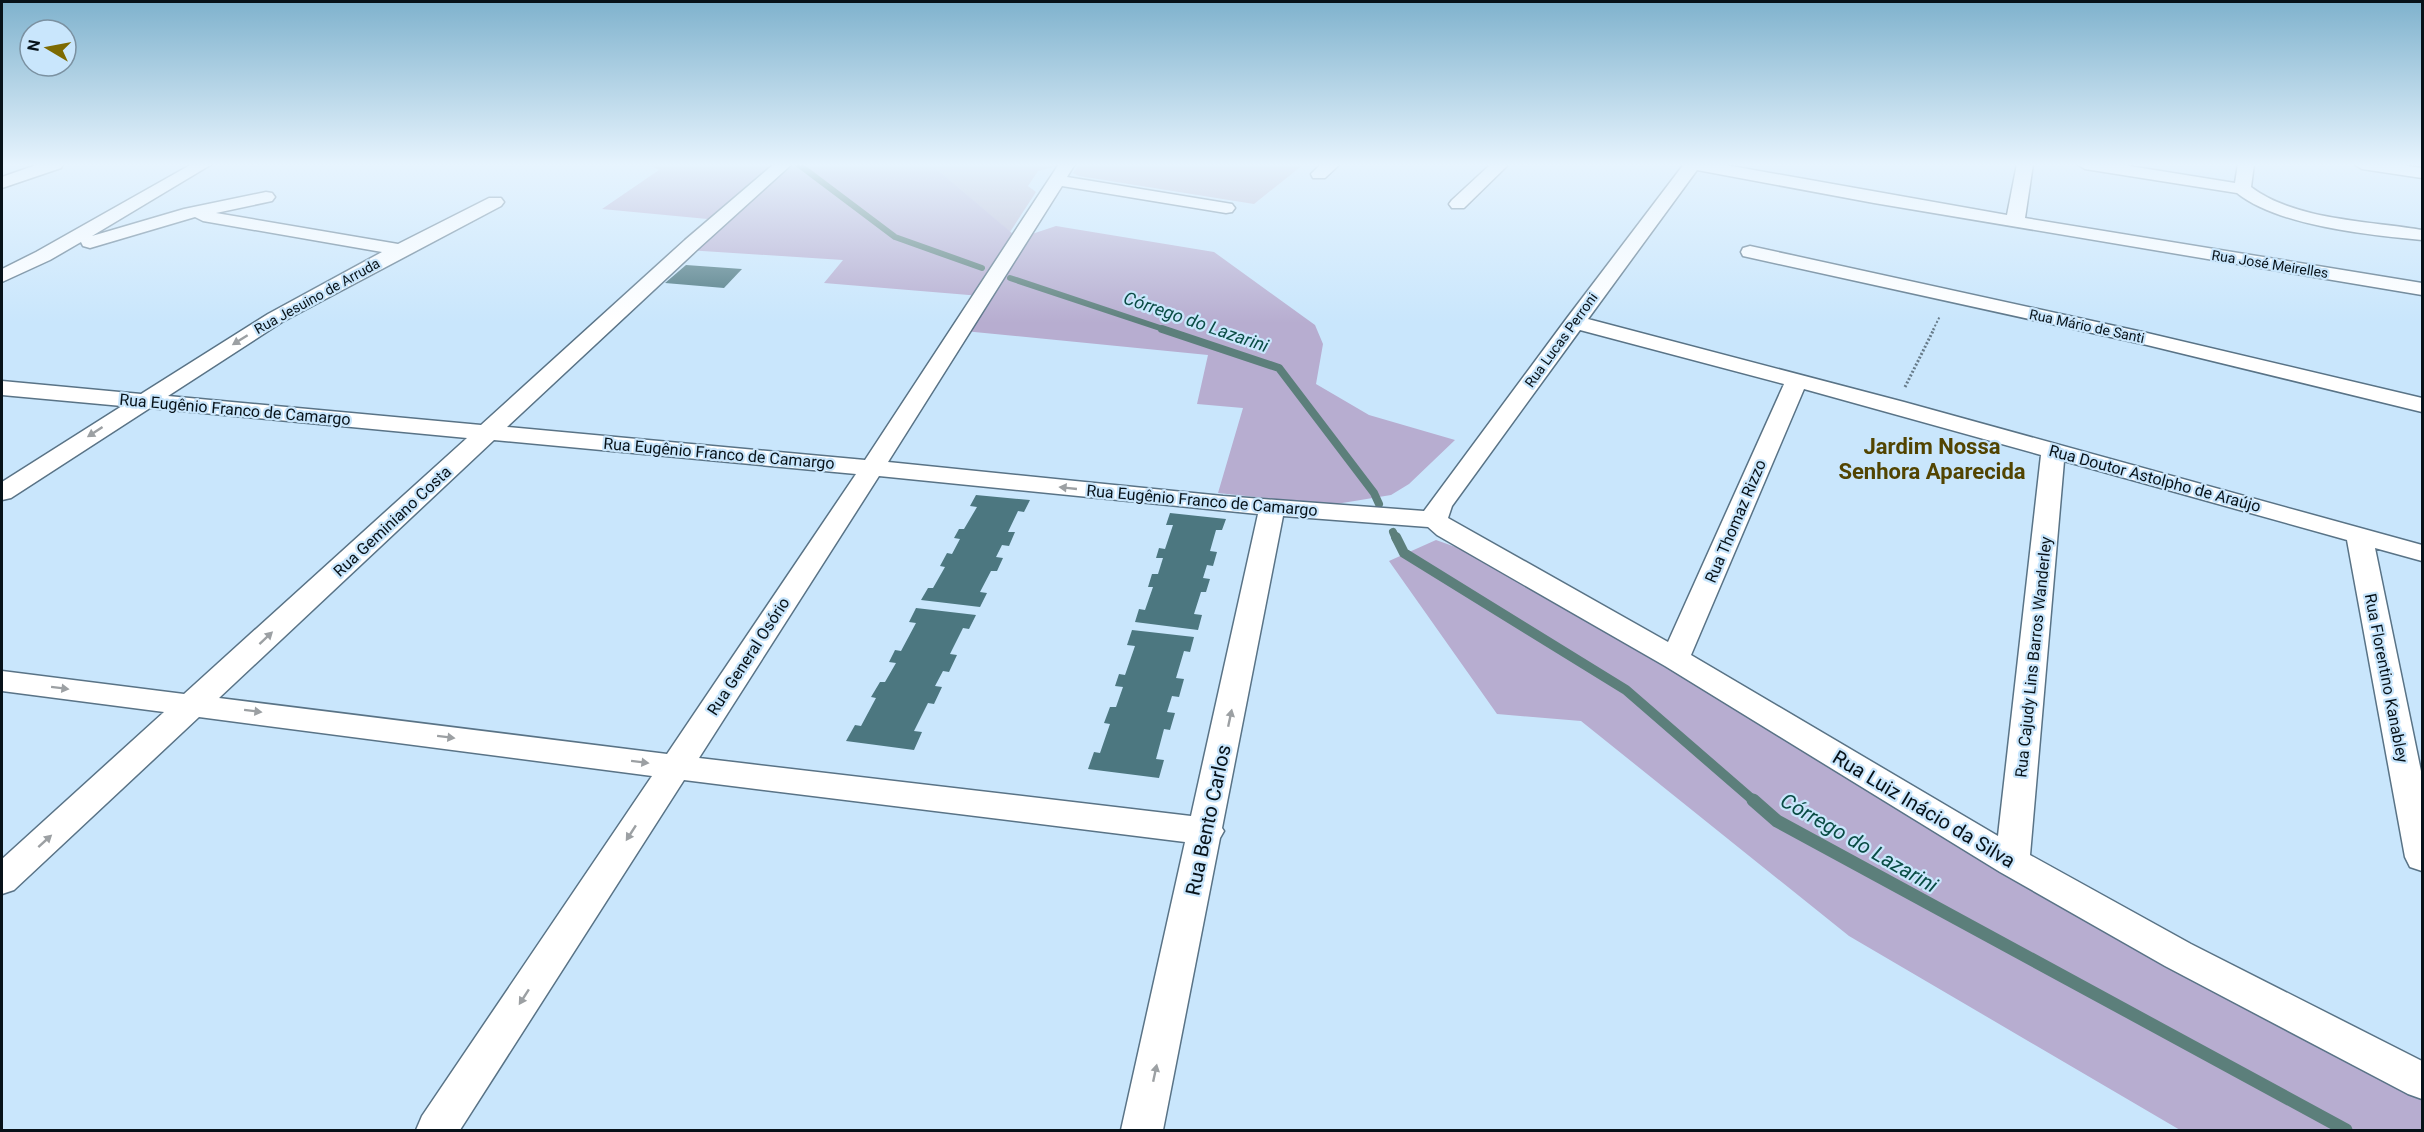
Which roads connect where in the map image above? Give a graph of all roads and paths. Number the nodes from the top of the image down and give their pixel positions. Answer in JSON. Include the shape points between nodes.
{"nodes":[{"id":1,"x":112,"y":217,"type":"edge"},
{"id":2,"x":177,"y":217,"type":"edge"},
{"id":3,"x":212,"y":217,"type":"edge"},
{"id":4,"x":466,"y":217,"type":"edge"},
{"id":5,"x":723,"y":217,"type":"edge"},
{"id":6,"x":1033,"y":217,"type":"edge"},
{"id":7,"x":1653,"y":217,"type":"edge"},
{"id":8,"x":1985,"y":217,"type":"edge"},
{"id":9,"x":2015,"y":217,"type":"edge"},
{"id":10,"x":2315,"y":217,"type":"edge"},
{"id":11,"x":2014,"y":222,"type":"junction"},
{"id":12,"x":2422,"y":235,"type":"edge"},
{"id":13,"x":401,"y":250,"type":"junction"},
{"id":14,"x":1750,"y":252,"type":"dead end"},
{"id":15,"x":43,"y":256,"type":"junction"},
{"id":16,"x":2,"y":276,"type":"edge"},
{"id":17,"x":2422,"y":289,"type":"edge"},
{"id":18,"x":1950,"y":296,"type":"junction"},
{"id":19,"x":1574,"y":322,"type":"junction"},
{"id":20,"x":1796,"y":382,"type":"junction"},
{"id":21,"x":2,"y":388,"type":"edge"},
{"id":22,"x":144,"y":400,"type":"junction"},
{"id":23,"x":2422,"y":405,"type":"edge"},
{"id":24,"x":1896,"y":407,"type":"junction"},
{"id":25,"x":488,"y":432,"type":"junction"},
{"id":26,"x":2053,"y":451,"type":"junction"},
{"id":27,"x":872,"y":468,"type":"junction"},
{"id":28,"x":2,"y":493,"type":"edge"},
{"id":29,"x":1272,"y":508,"type":"junction"},
{"id":30,"x":1435,"y":520,"type":"junction"},
{"id":31,"x":2359,"y":534,"type":"junction"},
{"id":32,"x":2422,"y":553,"type":"edge"},
{"id":33,"x":1675,"y":659,"type":"junction"},
{"id":34,"x":2,"y":681,"type":"edge"},
{"id":35,"x":195,"y":704,"type":"junction"},
{"id":36,"x":674,"y":767,"type":"junction"},
{"id":37,"x":1207,"y":831,"type":"junction"},
{"id":38,"x":2422,"y":856,"type":"edge"},
{"id":39,"x":2012,"y":862,"type":"junction"},
{"id":40,"x":2,"y":880,"type":"edge"},
{"id":41,"x":2422,"y":1081,"type":"edge"},
{"id":42,"x":437,"y":1131,"type":"edge"},
{"id":43,"x":1142,"y":1131,"type":"edge"}],
"edges":[{"from":1,"to":15,"type":"street"},
{"from":2,"to":15,"type":"street"},
{"from":3,"to":13,"type":"street"},
{"from":4,"to":13,"type":"street","name":"Rua Jesuino de Arruda"},
{"from":5,"to":25,"type":"street","name":"Rua Geminiano Costa"},
{"from":6,"to":27,"type":"street","name":"Rua General Osório"},
{"from":7,"to":19,"type":"street","name":"Rua Lucas Perroni"},
{"from":8,"to":11,"type":"street","name":"Rua José Meirelles"},
{"from":9,"to":11,"type":"street"},
{"from":10,"to":12,"type":"street"},
{"from":11,"to":17,"type":"street","name":"Rua José Meirelles"},
{"from":13,"to":22,"type":"street","name":"Rua Jesuino de Arruda","one_way":true,"via":[[275,318]]},
{"from":14,"to":18,"type":"street","name":"Rua Mário de Santi"},
{"from":15,"to":16,"type":"street"},
{"from":18,"to":23,"type":"street","name":"Rua Mário de Santi"},
{"from":18,"to":24,"type":"path"},
{"from":19,"to":20,"type":"street","name":"Rua Doutor Astolpho de Araújo"},
{"from":19,"to":30,"type":"street","name":"Rua Lucas Perroni","via":[[1440,505]]},
{"from":20,"to":24,"type":"street","name":"Rua Doutor Astolpho de Araújo"},
{"from":20,"to":33,"type":"street","name":"Rua Thomaz Rizzo"},
{"from":21,"to":22,"type":"street","name":"Rua Eugênio Franco de Camargo"},
{"from":22,"to":25,"type":"street","name":"Rua Eugênio Franco de Camargo"},
{"from":22,"to":28,"type":"street","name":"Rua Jesuino de Arruda","one_way":true},
{"from":24,"to":26,"type":"street","name":"Rua Doutor Astolpho de Araújo"},
{"from":25,"to":27,"type":"street","name":"Rua Eugênio Franco de Camargo"},
{"from":35,"to":25,"type":"street","name":"Rua Geminiano Costa","one_way":true},
{"from":26,"to":31,"type":"street","name":"Rua Doutor Astolpho de Araújo"},
{"from":26,"to":39,"type":"street","name":"Rua Cajudy Lins Barros Wanderley"},
{"from":29,"to":27,"type":"street","name":"Rua Eugênio Franco de Camargo","one_way":true},
{"from":27,"to":36,"type":"street","name":"Rua General Osório"},
{"from":29,"to":30,"type":"street","name":"Rua Eugênio Franco de Camargo"},
{"from":37,"to":29,"type":"street","name":"Rua Bento Carlos","one_way":true},
{"from":30,"to":33,"type":"street","name":"Rua Luiz Inácio da Silva"},
{"from":31,"to":32,"type":"street","name":"Rua Doutor Astolpho de Araújo"},
{"from":31,"to":38,"type":"street","name":"Rua Florentino Kanabley"},
{"from":33,"to":39,"type":"street","name":"Rua Luiz Inácio da Silva"},
{"from":34,"to":35,"type":"street","one_way":true},
{"from":35,"to":36,"type":"street","one_way":true},
{"from":40,"to":35,"type":"street","name":"Rua Geminiano Costa","one_way":true},
{"from":36,"to":37,"type":"street"},
{"from":36,"to":42,"type":"street","name":"Rua General Osório","one_way":true},
{"from":43,"to":37,"type":"street","name":"Rua Bento Carlos","one_way":true},
{"from":39,"to":41,"type":"street","name":"Rua Luiz Inácio da Silva","via":[[2178,955]]}]}
